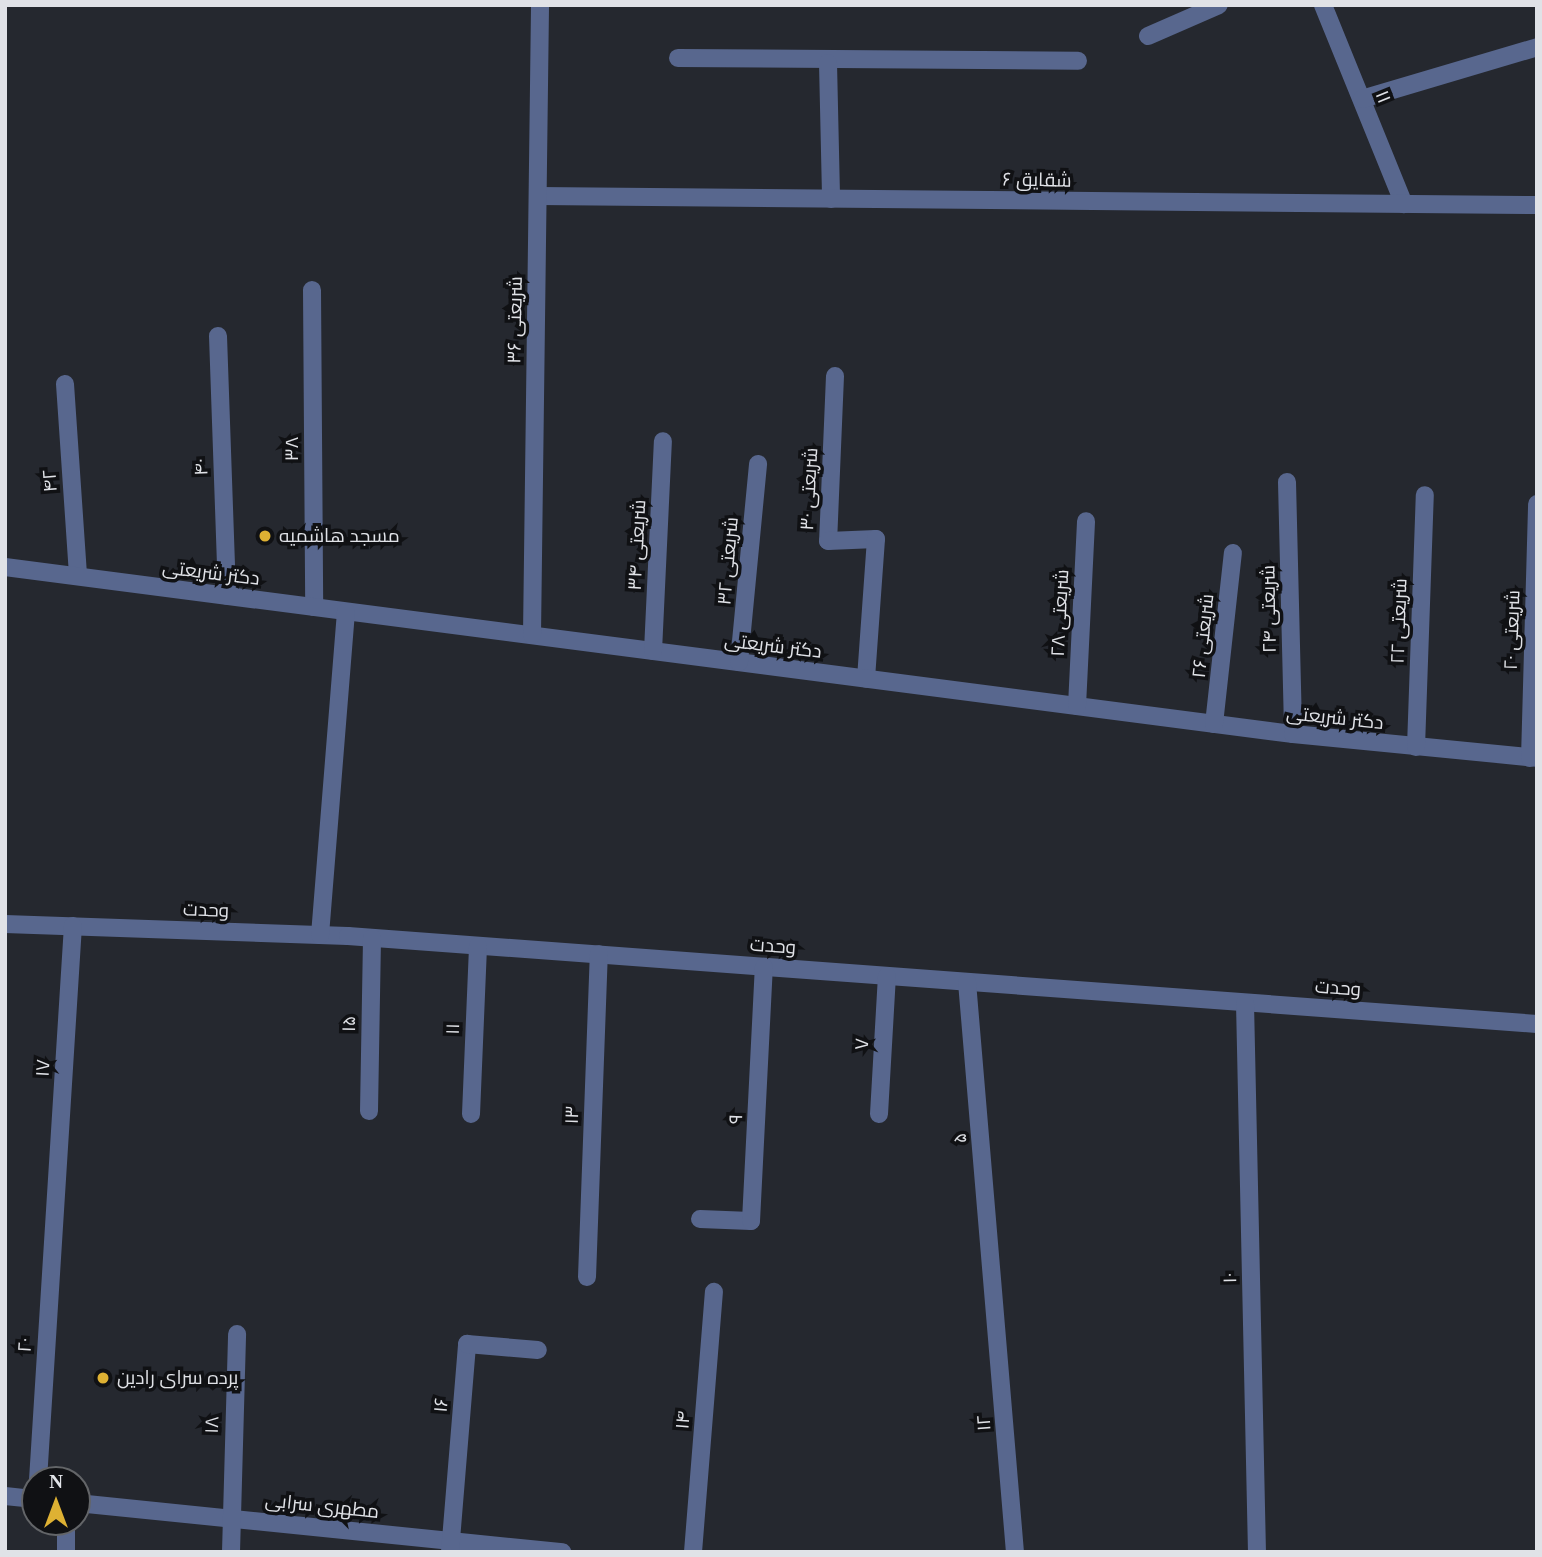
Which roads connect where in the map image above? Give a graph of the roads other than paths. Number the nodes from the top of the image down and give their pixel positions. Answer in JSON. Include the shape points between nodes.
{"nodes":[{"id":1,"x":540,"y":5,"type":"edge"},
{"id":2,"x":1219,"y":5,"type":"edge"},
{"id":3,"x":1324,"y":5,"type":"edge"},
{"id":4,"x":1148,"y":36,"type":"dead end"},
{"id":5,"x":1537,"y":47,"type":"edge"},
{"id":6,"x":678,"y":58,"type":"dead end"},
{"id":7,"x":1078,"y":61,"type":"dead end"},
{"id":8,"x":828,"y":63,"type":"junction"},
{"id":9,"x":1362,"y":99,"type":"junction"},
{"id":10,"x":538,"y":196,"type":"junction"},
{"id":11,"x":831,"y":199,"type":"junction"},
{"id":12,"x":1404,"y":204,"type":"junction"},
{"id":13,"x":1537,"y":205,"type":"edge"},
{"id":14,"x":312,"y":290,"type":"dead end"},
{"id":15,"x":218,"y":336,"type":"dead end"},
{"id":16,"x":835,"y":376,"type":"dead end"},
{"id":17,"x":65,"y":383,"type":"dead end"},
{"id":18,"x":663,"y":441,"type":"dead end"},
{"id":19,"x":758,"y":464,"type":"dead end"},
{"id":20,"x":1287,"y":482,"type":"dead end"},
{"id":21,"x":1425,"y":495,"type":"dead end"},
{"id":22,"x":1537,"y":504,"type":"edge"},
{"id":23,"x":1086,"y":521,"type":"dead end"},
{"id":24,"x":1233,"y":552,"type":"dead end"},
{"id":25,"x":5,"y":567,"type":"edge"},
{"id":26,"x":78,"y":576,"type":"junction"},
{"id":27,"x":227,"y":596,"type":"junction"},
{"id":28,"x":314,"y":607,"type":"junction"},
{"id":29,"x":346,"y":612,"type":"junction"},
{"id":30,"x":532,"y":635,"type":"junction"},
{"id":31,"x":653,"y":651,"type":"junction"},
{"id":32,"x":739,"y":662,"type":"junction"},
{"id":33,"x":866,"y":679,"type":"junction"},
{"id":34,"x":1077,"y":706,"type":"junction"},
{"id":35,"x":1214,"y":724,"type":"junction"},
{"id":36,"x":1293,"y":734,"type":"junction"},
{"id":37,"x":1416,"y":747,"type":"junction"},
{"id":38,"x":1533,"y":758,"type":"edge"},
{"id":39,"x":5,"y":924,"type":"edge"},
{"id":40,"x":73,"y":926,"type":"junction"},
{"id":41,"x":320,"y":935,"type":"junction"},
{"id":42,"x":372,"y":938,"type":"junction"},
{"id":43,"x":478,"y":946,"type":"junction"},
{"id":44,"x":599,"y":954,"type":"junction"},
{"id":45,"x":764,"y":967,"type":"junction"},
{"id":46,"x":887,"y":976,"type":"junction"},
{"id":47,"x":967,"y":982,"type":"junction"},
{"id":48,"x":1245,"y":1003,"type":"junction"},
{"id":49,"x":1537,"y":1024,"type":"edge"},
{"id":50,"x":369,"y":1111,"type":"dead end"},
{"id":51,"x":471,"y":1114,"type":"dead end"},
{"id":52,"x":879,"y":1114,"type":"dead end"},
{"id":53,"x":55,"y":1212,"type":"joint"},
{"id":54,"x":700,"y":1219,"type":"dead end"},
{"id":55,"x":587,"y":1277,"type":"dead end"},
{"id":56,"x":996,"y":1290,"type":"joint"},
{"id":57,"x":714,"y":1292,"type":"dead end"},
{"id":58,"x":237,"y":1334,"type":"dead end"},
{"id":59,"x":538,"y":1350,"type":"dead end"},
{"id":60,"x":39,"y":1466,"type":"edge"},
{"id":61,"x":91,"y":1504,"type":"edge"},
{"id":62,"x":230,"y":1518,"type":"junction"},
{"id":63,"x":450,"y":1546,"type":"edge"},
{"id":64,"x":231,"y":1552,"type":"edge"},
{"id":65,"x":563,"y":1552,"type":"edge"},
{"id":66,"x":693,"y":1552,"type":"edge"},
{"id":67,"x":1015,"y":1552,"type":"edge"},
{"id":68,"x":1257,"y":1552,"type":"edge"}],
"edges":[{"from":1,"to":10,"type":"street","name":"شریعتی ۳۶"},
{"from":2,"to":4,"type":"street"},
{"from":3,"to":9,"type":"street","name":"۱۱"},
{"from":5,"to":9,"type":"street"},
{"from":6,"to":8,"type":"street"},
{"from":7,"to":8,"type":"street"},
{"from":8,"to":11,"type":"street"},
{"from":9,"to":12,"type":"street","name":"۱۱"},
{"from":10,"to":11,"type":"street","name":"شقایق ۶"},
{"from":10,"to":30,"type":"street","name":"شریعتی ۳۶"},
{"from":11,"to":12,"type":"street","name":"شقایق ۶"},
{"from":12,"to":13,"type":"street","name":"شقایق ۶"},
{"from":14,"to":28,"type":"street","name":"۳۸"},
{"from":15,"to":27,"type":"street","name":"۴۰"},
{"from":16,"to":33,"type":"street","name":"شریعتی ۳۰","via":[[828,541],[876,539]]},
{"from":17,"to":26,"type":"street","name":"۴۲"},
{"from":18,"to":31,"type":"street","name":"شریعتی ۳۴"},
{"from":19,"to":32,"type":"street","name":"شریعتی ۳۲"},
{"from":20,"to":36,"type":"street","name":"شریعتی ۲۴"},
{"from":21,"to":37,"type":"street","name":"شریعتی ۲۲"},
{"from":22,"to":38,"type":"street","name":"شریعتی ۲۰"},
{"from":23,"to":34,"type":"street","name":"شریعتی ۲۸"},
{"from":24,"to":35,"type":"street","name":"شریعتی ۲۶"},
{"from":25,"to":26,"type":"street","name":"دکتر شریعتی"},
{"from":26,"to":27,"type":"street","name":"دکتر شریعتی"},
{"from":27,"to":28,"type":"street","name":"دکتر شریعتی"},
{"from":28,"to":29,"type":"street","name":"دکتر شریعتی"},
{"from":29,"to":30,"type":"street","name":"دکتر شریعتی"},
{"from":29,"to":41,"type":"street"},
{"from":30,"to":31,"type":"street","name":"دکتر شریعتی"},
{"from":31,"to":32,"type":"street","name":"دکتر شریعتی"},
{"from":32,"to":33,"type":"street","name":"دکتر شریعتی"},
{"from":33,"to":34,"type":"street","name":"دکتر شریعتی"},
{"from":34,"to":35,"type":"street","name":"دکتر شریعتی"},
{"from":35,"to":36,"type":"street","name":"دکتر شریعتی"},
{"from":36,"to":37,"type":"street","name":"دکتر شریعتی"},
{"from":37,"to":38,"type":"street","name":"دکتر شریعتی"},
{"from":39,"to":40,"type":"street","name":"وحدت"},
{"from":40,"to":41,"type":"street","name":"وحدت"},
{"from":40,"to":53,"type":"street","name":"۱۷"},
{"from":41,"to":42,"type":"street","name":"وحدت"},
{"from":42,"to":43,"type":"street","name":"وحدت"},
{"from":42,"to":50,"type":"street","name":"۱۵"},
{"from":43,"to":44,"type":"street","name":"وحدت"},
{"from":43,"to":51,"type":"street","name":"۱۱"},
{"from":44,"to":45,"type":"street","name":"وحدت"},
{"from":44,"to":55,"type":"street","name":"۱۳"},
{"from":45,"to":46,"type":"street","name":"وحدت"},
{"from":45,"to":54,"type":"street","name":"۹","via":[[751,1222]]},
{"from":46,"to":47,"type":"street","name":"وحدت"},
{"from":46,"to":52,"type":"street","name":"۷"},
{"from":47,"to":48,"type":"street","name":"وحدت"},
{"from":47,"to":56,"type":"street","name":"۵"},
{"from":48,"to":49,"type":"street","name":"وحدت"},
{"from":48,"to":68,"type":"street","name":"۱۰"},
{"from":53,"to":60,"type":"street","name":"۲۰"},
{"from":56,"to":67,"type":"street","name":"۱۲"},
{"from":57,"to":66,"type":"street","name":"۱۴"},
{"from":58,"to":62,"type":"street","name":"۱۸"},
{"from":59,"to":63,"type":"street","name":"۱۶","via":[[467,1344]]},
{"from":61,"to":62,"type":"street","name":"مطهری سرابی"},
{"from":62,"to":63,"type":"street","name":"مطهری سرابی"},
{"from":62,"to":64,"type":"street"},
{"from":63,"to":65,"type":"street","name":"مطهری سرابی"}]}
